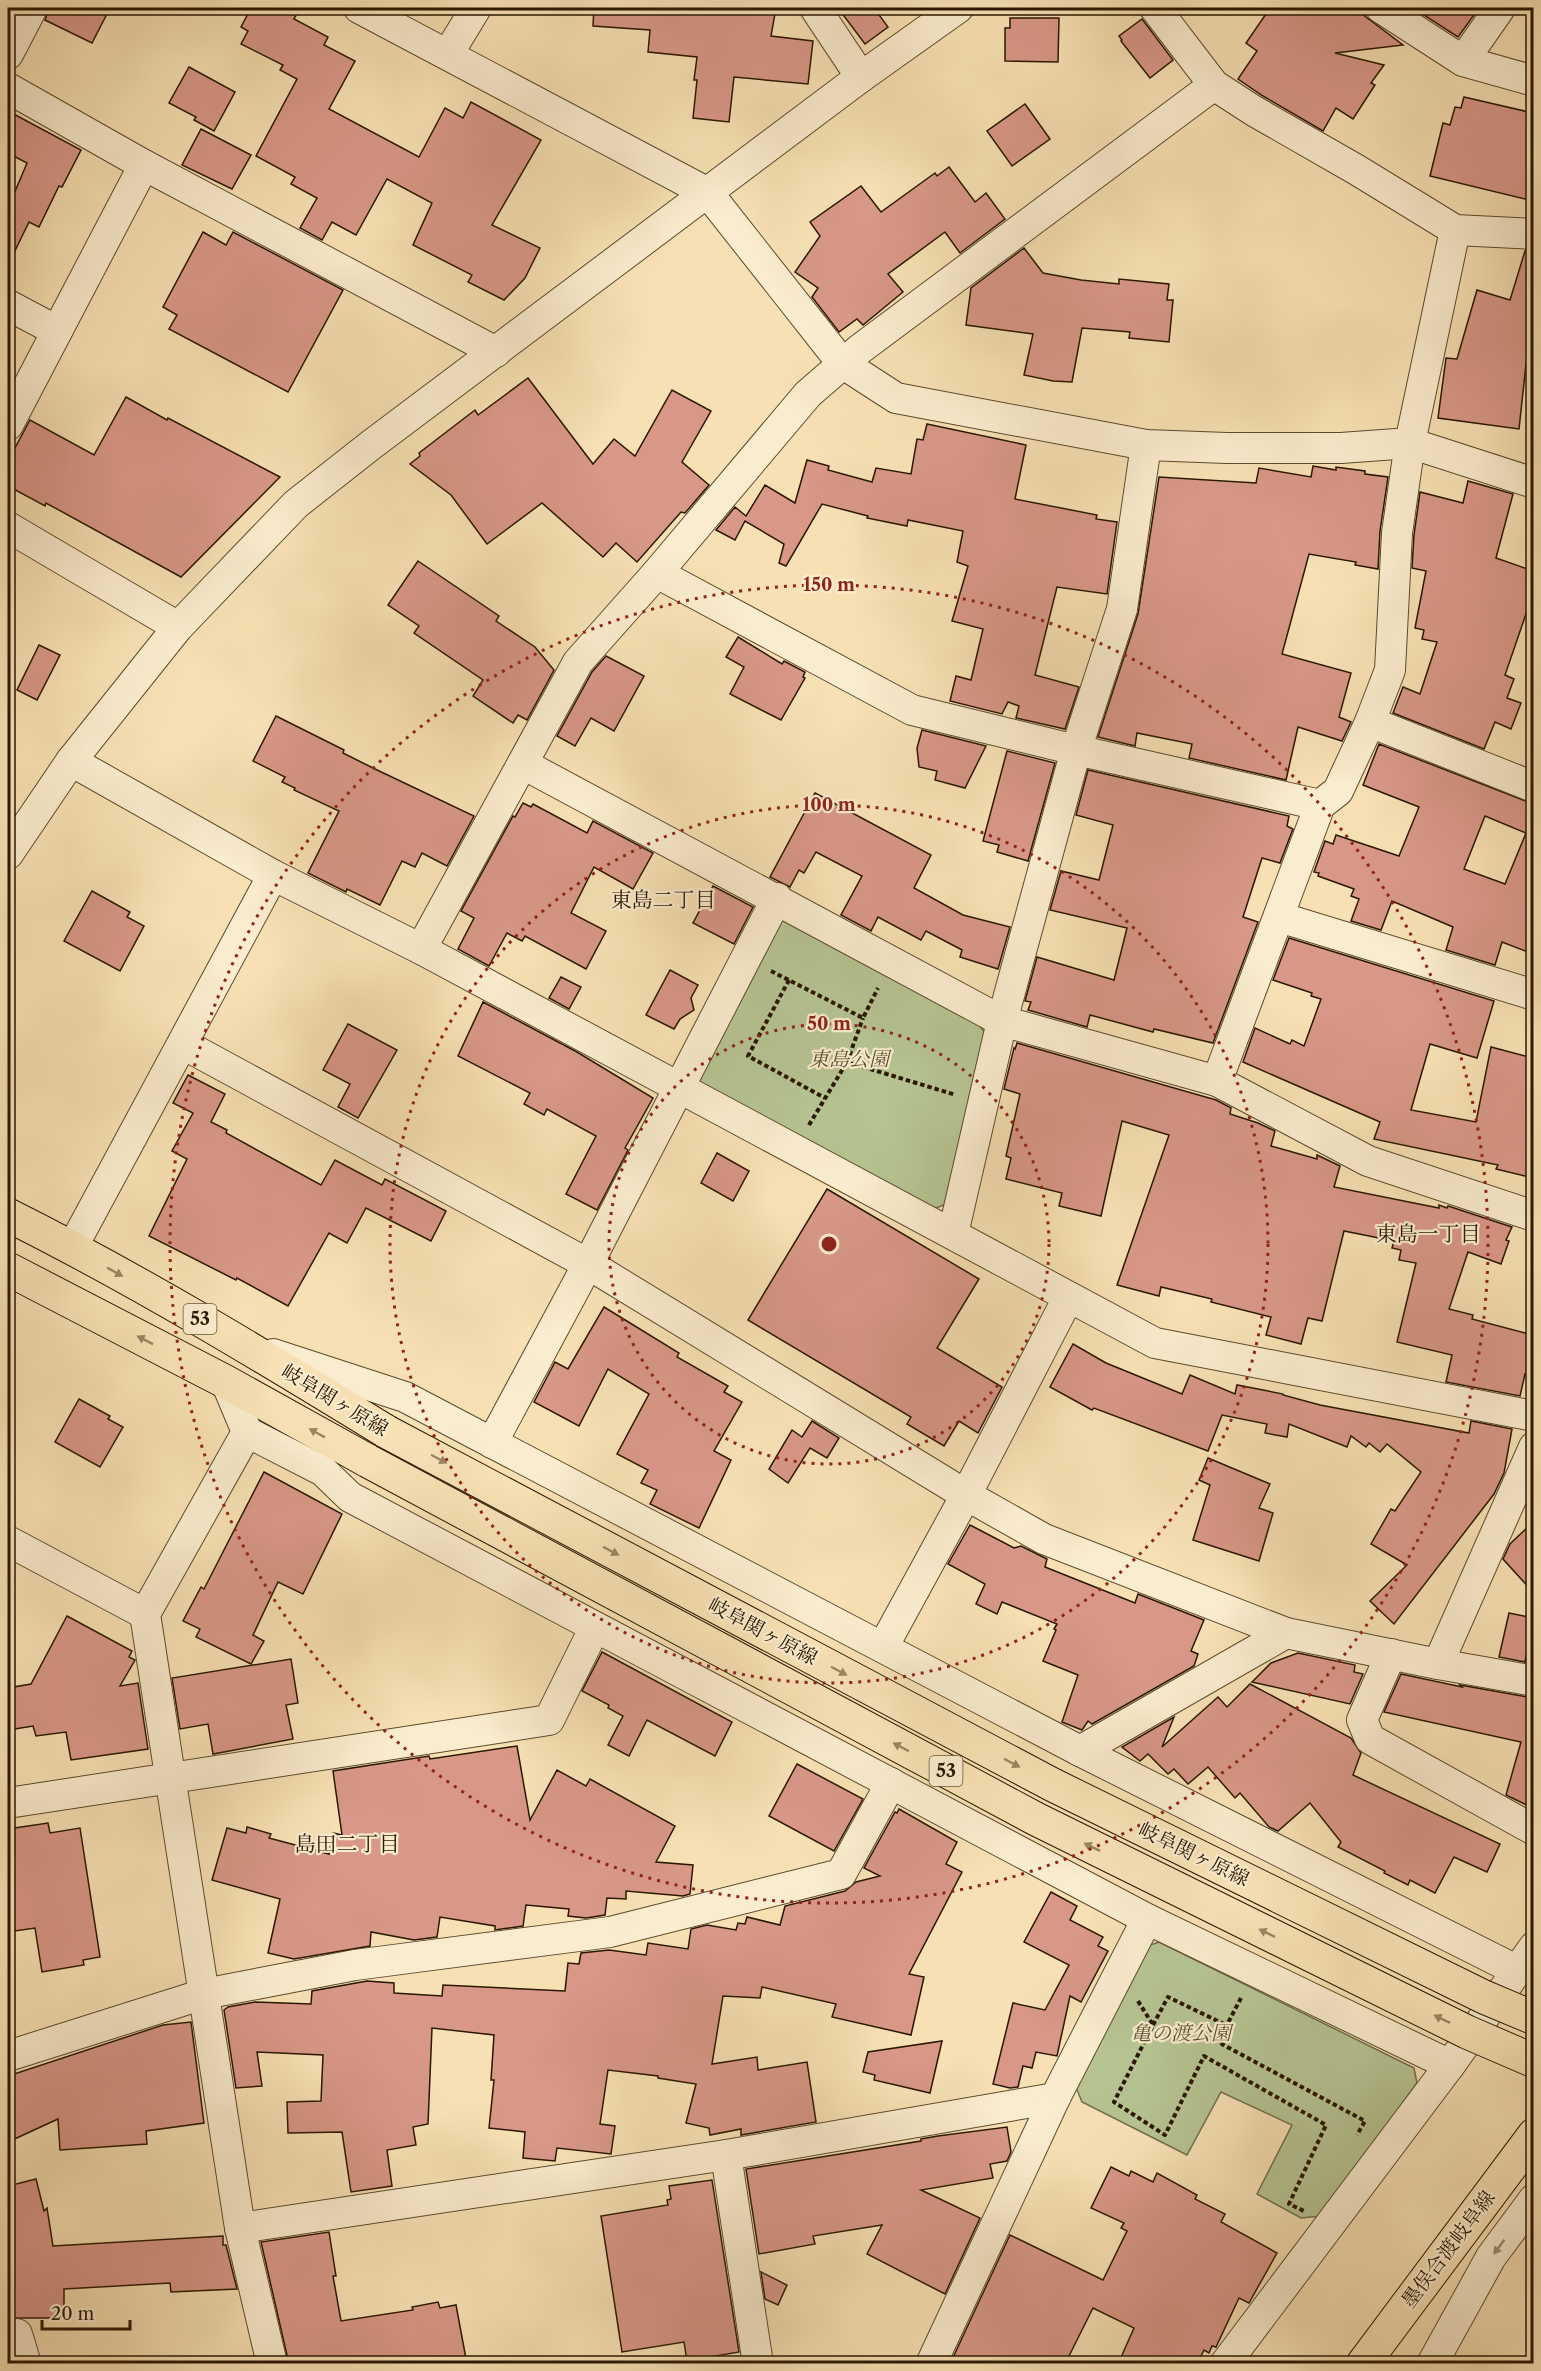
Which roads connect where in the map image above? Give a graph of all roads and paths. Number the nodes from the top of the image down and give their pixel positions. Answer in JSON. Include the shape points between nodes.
{"nodes":[{"id":1,"x":32,"y":8,"type":"edge"},
{"id":2,"x":359,"y":8,"type":"edge"},
{"id":3,"x":476,"y":8,"type":"edge"},
{"id":4,"x":815,"y":8,"type":"edge"},
{"id":5,"x":958,"y":8,"type":"edge"},
{"id":6,"x":1381,"y":8,"type":"edge"},
{"id":7,"x":1500,"y":8,"type":"edge"},
{"id":8,"x":1159,"y":9,"type":"edge"},
{"id":9,"x":8,"y":54,"type":"edge"},
{"id":10,"x":448,"y":54,"type":"junction"},
{"id":11,"x":1463,"y":61,"type":"junction"},
{"id":12,"x":861,"y":77,"type":"junction"},
{"id":13,"x":1533,"y":81,"type":"edge"},
{"id":14,"x":1214,"y":85,"type":"junction"},
{"id":15,"x":8,"y":88,"type":"edge"},
{"id":16,"x":144,"y":165,"type":"junction"},
{"id":17,"x":708,"y":193,"type":"junction"},
{"id":18,"x":1455,"y":231,"type":"junction"},
{"id":19,"x":1533,"y":234,"type":"edge"},
{"id":20,"x":8,"y":305,"type":"edge"},
{"id":21,"x":57,"y":331,"type":"junction"},
{"id":22,"x":496,"y":352,"type":"junction"},
{"id":23,"x":842,"y":363,"type":"junction"},
{"id":24,"x":8,"y":425,"type":"edge"},
{"id":25,"x":1410,"y":443,"type":"junction"},
{"id":26,"x":1146,"y":445,"type":"junction"},
{"id":27,"x":1533,"y":483,"type":"edge"},
{"id":28,"x":8,"y":527,"type":"edge"},
{"id":29,"x":657,"y":573,"type":"junction"},
{"id":30,"x":178,"y":627,"type":"junction"},
{"id":31,"x":1370,"y":722,"type":"junction"},
{"id":32,"x":1076,"y":750,"type":"junction"},
{"id":33,"x":71,"y":761,"type":"junction"},
{"id":34,"x":523,"y":764,"type":"junction"},
{"id":35,"x":1533,"y":787,"type":"edge"},
{"id":36,"x":1320,"y":804,"type":"junction"},
{"id":37,"x":8,"y":854,"type":"edge"},
{"id":38,"x":273,"y":875,"type":"junction"},
{"id":39,"x":777,"y":898,"type":"junction"},
{"id":40,"x":1279,"y":916,"type":"junction"},
{"id":41,"x":421,"y":949,"type":"junction"},
{"id":42,"x":746,"y":959,"type":"junction"},
{"id":43,"x":892,"y":961,"type":"junction"},
{"id":44,"x":789,"y":980,"type":"junction"},
{"id":45,"x":1533,"y":995,"type":"edge"},
{"id":46,"x":863,"y":1018,"type":"junction"},
{"id":47,"x":1002,"y":1021,"type":"junction"},
{"id":48,"x":183,"y":1044,"type":"junction"},
{"id":49,"x":847,"y":1062,"type":"junction"},
{"id":50,"x":1216,"y":1081,"type":"junction"},
{"id":51,"x":679,"y":1089,"type":"junction"},
{"id":52,"x":825,"y":1098,"type":"junction"},
{"id":53,"x":982,"y":1103,"type":"junction"},
{"id":54,"x":794,"y":1151,"type":"junction"},
{"id":55,"x":8,"y":1215,"type":"edge"},
{"id":56,"x":1533,"y":1216,"type":"edge"},
{"id":57,"x":953,"y":1234,"type":"junction"},
{"id":58,"x":72,"y":1248,"type":"junction"},
{"id":59,"x":588,"y":1264,"type":"junction"},
{"id":60,"x":8,"y":1269,"type":"edge"},
{"id":61,"x":1068,"y":1298,"type":"junction"},
{"id":62,"x":247,"y":1346,"type":"junction"},
{"id":63,"x":226,"y":1382,"type":"junction"},
{"id":64,"x":1533,"y":1416,"type":"edge"},
{"id":65,"x":247,"y":1432,"type":"junction"},
{"id":66,"x":492,"y":1443,"type":"junction"},
{"id":67,"x":1533,"y":1447,"type":"edge"},
{"id":68,"x":966,"y":1495,"type":"junction"},
{"id":69,"x":8,"y":1542,"type":"edge"},
{"id":70,"x":145,"y":1614,"type":"junction"},
{"id":71,"x":595,"y":1627,"type":"junction"},
{"id":72,"x":1286,"y":1633,"type":"junction"},
{"id":73,"x":883,"y":1647,"type":"junction"},
{"id":74,"x":1391,"y":1654,"type":"junction"},
{"id":75,"x":1438,"y":1664,"type":"junction"},
{"id":76,"x":1533,"y":1681,"type":"edge"},
{"id":77,"x":1080,"y":1751,"type":"junction"},
{"id":78,"x":171,"y":1779,"type":"junction"},
{"id":79,"x":891,"y":1784,"type":"junction"},
{"id":80,"x":8,"y":1803,"type":"edge"},
{"id":81,"x":1533,"y":1830,"type":"edge"},
{"id":82,"x":1147,"y":1919,"type":"junction"},
{"id":83,"x":1525,"y":1958,"type":"edge"},
{"id":84,"x":1255,"y":1970,"type":"junction"},
{"id":85,"x":1118,"y":1972,"type":"junction"},
{"id":86,"x":204,"y":1994,"type":"junction"},
{"id":87,"x":1533,"y":2018,"type":"edge"},
{"id":88,"x":1154,"y":2025,"type":"junction"},
{"id":89,"x":1226,"y":2025,"type":"junction"},
{"id":90,"x":8,"y":2056,"type":"edge"},
{"id":91,"x":1533,"y":2061,"type":"edge"},
{"id":92,"x":1450,"y":2065,"type":"junction"},
{"id":93,"x":1055,"y":2098,"type":"junction"},
{"id":94,"x":1533,"y":2135,"type":"edge"},
{"id":95,"x":1354,"y":2140,"type":"dead end"},
{"id":96,"x":726,"y":2155,"type":"junction"},
{"id":97,"x":1533,"y":2199,"type":"edge"},
{"id":98,"x":1310,"y":2215,"type":"dead end"},
{"id":99,"x":240,"y":2228,"type":"junction"},
{"id":100,"x":8,"y":2335,"type":"edge"},
{"id":101,"x":26,"y":2364,"type":"edge"},
{"id":102,"x":272,"y":2364,"type":"edge"},
{"id":103,"x":758,"y":2364,"type":"edge"},
{"id":104,"x":931,"y":2364,"type":"edge"},
{"id":105,"x":1225,"y":2364,"type":"edge"},
{"id":106,"x":1363,"y":2364,"type":"edge"},
{"id":107,"x":1432,"y":2364,"type":"edge"}],
"edges":[{"from":1,"to":9,"type":"street"},
{"from":2,"to":10,"type":"street"},
{"from":3,"to":10,"type":"street"},
{"from":4,"to":12,"type":"street"},
{"from":5,"to":12,"type":"street"},
{"from":6,"to":11,"type":"street"},
{"from":7,"to":11,"type":"street"},
{"from":8,"to":14,"type":"street"},
{"from":10,"to":17,"type":"street"},
{"from":11,"to":13,"type":"street"},
{"from":12,"to":17,"type":"street"},
{"from":14,"to":18,"type":"street"},
{"from":14,"to":23,"type":"street"},
{"from":15,"to":16,"type":"street"},
{"from":16,"to":21,"type":"street"},
{"from":16,"to":22,"type":"street"},
{"from":17,"to":22,"type":"street"},
{"from":17,"to":23,"type":"street"},
{"from":18,"to":19,"type":"street"},
{"from":18,"to":25,"type":"street"},
{"from":20,"to":21,"type":"street"},
{"from":21,"to":24,"type":"street"},
{"from":22,"to":30,"type":"street","via":[[296,504]]},
{"from":23,"to":26,"type":"street","via":[[896,398]]},
{"from":23,"to":29,"type":"street","via":[[808,394]]},
{"from":25,"to":26,"type":"street","via":[[1330,448]]},
{"from":25,"to":27,"type":"street"},
{"from":25,"to":31,"type":"street","via":[[1397,533],[1390,670]]},
{"from":26,"to":32,"type":"street","via":[[1122,609]]},
{"from":28,"to":30,"type":"street"},
{"from":29,"to":32,"type":"street","via":[[912,710]]},
{"from":29,"to":34,"type":"street","via":[[578,662]]},
{"from":30,"to":33,"type":"street"},
{"from":31,"to":35,"type":"street"},
{"from":31,"to":36,"type":"street","via":[[1338,791]]},
{"from":32,"to":36,"type":"street"},
{"from":32,"to":47,"type":"street"},
{"from":33,"to":37,"type":"street"},
{"from":33,"to":38,"type":"street"},
{"from":34,"to":39,"type":"street"},
{"from":34,"to":41,"type":"street"},
{"from":36,"to":40,"type":"street"},
{"from":38,"to":41,"type":"street"},
{"from":38,"to":48,"type":"street"},
{"from":39,"to":42,"type":"street"},
{"from":39,"to":43,"type":"street"},
{"from":40,"to":45,"type":"street"},
{"from":40,"to":50,"type":"street"},
{"from":41,"to":51,"type":"street"},
{"from":42,"to":44,"type":"path"},
{"from":42,"to":51,"type":"street"},
{"from":43,"to":46,"type":"path"},
{"from":43,"to":47,"type":"street"},
{"from":44,"to":46,"type":"path"},
{"from":44,"to":52,"type":"path","via":[[748,1056]]},
{"from":46,"to":49,"type":"path"},
{"from":47,"to":50,"type":"street"},
{"from":47,"to":53,"type":"street"},
{"from":48,"to":58,"type":"street"},
{"from":48,"to":59,"type":"street"},
{"from":49,"to":52,"type":"path"},
{"from":49,"to":53,"type":"path"},
{"from":50,"to":56,"type":"street","via":[[1368,1161]]},
{"from":51,"to":54,"type":"street"},
{"from":51,"to":59,"type":"street"},
{"from":52,"to":54,"type":"path"},
{"from":53,"to":57,"type":"street"},
{"from":54,"to":57,"type":"street"},
{"from":55,"to":58,"type":"main road","name":"岐阜関ヶ原線","number":"53"},
{"from":57,"to":61,"type":"street"},
{"from":58,"to":62,"type":"main road","name":"岐阜関ヶ原線","number":"53","one_way":true},
{"from":59,"to":66,"type":"street"},
{"from":59,"to":68,"type":"street"},
{"from":63,"to":60,"type":"main road","name":"岐阜関ヶ原線","number":"53","one_way":true},
{"from":61,"to":64,"type":"street","via":[[1155,1343]]},
{"from":61,"to":68,"type":"street"},
{"from":62,"to":66,"type":"street","via":[[405,1397]]},
{"from":62,"to":87,"type":"main road","name":"岐阜関ヶ原線","number":"53","one_way":true,"bridge":true,"via":[[387,1432],[1053,1785]]},
{"from":63,"to":65,"type":"street"},
{"from":91,"to":63,"type":"main road","name":"岐阜関ヶ原線","number":"53","one_way":true,"bridge":true,"via":[[1036,1819]]},
{"from":65,"to":70,"type":"street"},
{"from":65,"to":71,"type":"street","via":[[323,1471],[350,1497]]},
{"from":66,"to":73,"type":"street"},
{"from":67,"to":75,"type":"street"},
{"from":68,"to":72,"type":"street","via":[[1044,1539]]},
{"from":68,"to":73,"type":"street"},
{"from":69,"to":70,"type":"street"},
{"from":70,"to":78,"type":"street"},
{"from":71,"to":78,"type":"street","via":[[549,1720]]},
{"from":71,"to":79,"type":"street"},
{"from":72,"to":74,"type":"street"},
{"from":72,"to":77,"type":"street"},
{"from":73,"to":77,"type":"street"},
{"from":74,"to":75,"type":"street"},
{"from":74,"to":81,"type":"street","via":[[1362,1720],[1370,1739]]},
{"from":75,"to":76,"type":"street"},
{"from":77,"to":83,"type":"street"},
{"from":78,"to":80,"type":"street"},
{"from":78,"to":86,"type":"street"},
{"from":79,"to":82,"type":"street"},
{"from":79,"to":86,"type":"street","via":[[842,1874],[610,1932],[355,1965]]},
{"from":82,"to":84,"type":"street"},
{"from":82,"to":85,"type":"street"},
{"from":83,"to":92,"type":"street"},
{"from":84,"to":89,"type":"path"},
{"from":84,"to":92,"type":"street"},
{"from":85,"to":88,"type":"path"},
{"from":85,"to":93,"type":"street"},
{"from":86,"to":90,"type":"street"},
{"from":86,"to":99,"type":"street"},
{"from":88,"to":89,"type":"path","via":[[1168,1997]]},
{"from":88,"to":98,"type":"path","via":[[1114,2102],[1165,2134],[1204,2056],[1326,2125],[1289,2204]]},
{"from":89,"to":95,"type":"path","via":[[1218,2042],[1365,2121]]},
{"from":92,"to":105,"type":"street"},
{"from":93,"to":96,"type":"street"},
{"from":93,"to":104,"type":"street"},
{"from":94,"to":106,"type":"main road","name":"墨俣合渡岐阜線"},
{"from":96,"to":99,"type":"street"},
{"from":96,"to":103,"type":"street"},
{"from":97,"to":107,"type":"street","one_way":true,"via":[[1491,2257]]},
{"from":99,"to":102,"type":"street"},
{"from":100,"to":101,"type":"street","via":[[17,2334]]}]}
